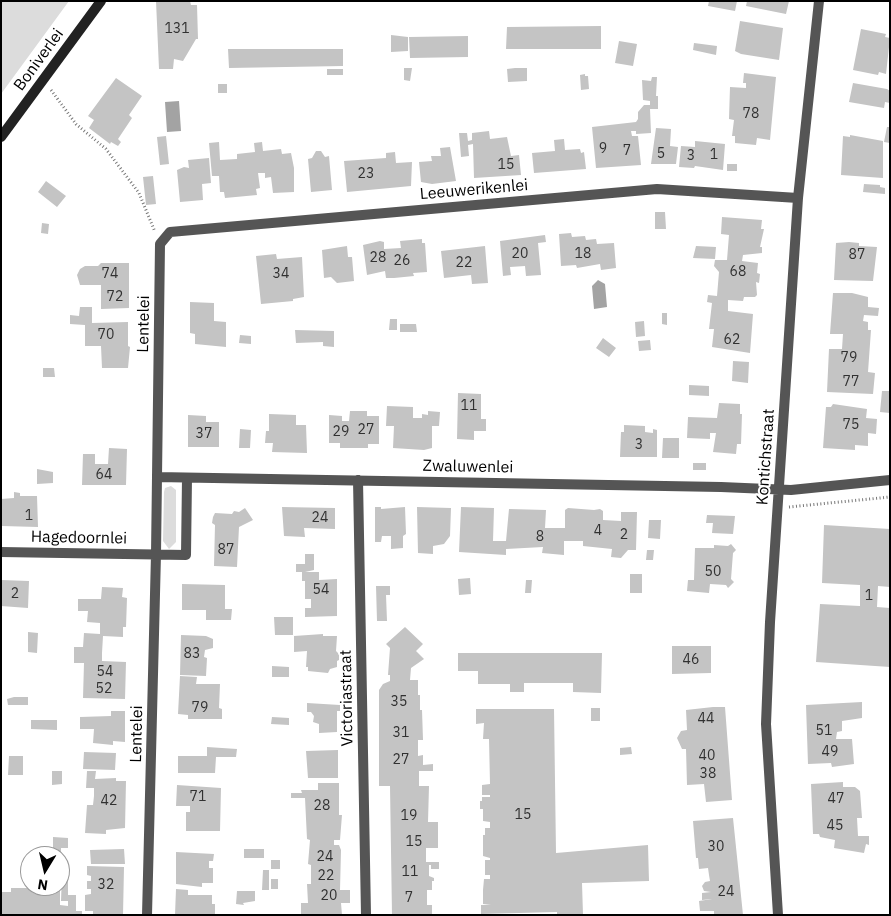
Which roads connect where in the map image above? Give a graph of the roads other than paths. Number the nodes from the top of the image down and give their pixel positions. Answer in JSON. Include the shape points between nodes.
{"nodes":[{"id":1,"x":102,"y":1,"type":"edge"},
{"id":2,"x":819,"y":1,"type":"edge"},
{"id":3,"x":1,"y":137,"type":"edge"},
{"id":4,"x":798,"y":198,"type":"junction"},
{"id":5,"x":160,"y":244,"type":"joint"},
{"id":6,"x":157,"y":477,"type":"junction"},
{"id":7,"x":187,"y":478,"type":"junction"},
{"id":8,"x":358,"y":480,"type":"junction"},
{"id":9,"x":890,"y":480,"type":"edge"},
{"id":10,"x":779,"y":490,"type":"junction"},
{"id":11,"x":1,"y":552,"type":"edge"},
{"id":12,"x":156,"y":554,"type":"junction"},
{"id":13,"x":147,"y":915,"type":"edge"},
{"id":14,"x":366,"y":915,"type":"edge"},
{"id":15,"x":778,"y":915,"type":"edge"}],
"edges":[{"from":1,"to":3,"type":"main road","name":"Boniverlei"},
{"from":2,"to":4,"type":"street","name":"Kontichstraat"},
{"from":4,"to":5,"type":"street","name":"Leeuwerikenlei","via":[[657,189],[170,232]]},
{"from":4,"to":10,"type":"street","name":"Kontichstraat"},
{"from":5,"to":6,"type":"street","name":"Lentelei"},
{"from":6,"to":7,"type":"street","name":"Zwaluwenlei"},
{"from":6,"to":12,"type":"street","name":"Lentelei"},
{"from":7,"to":8,"type":"street","name":"Zwaluwenlei"},
{"from":7,"to":12,"type":"street","via":[[186,555]]},
{"from":8,"to":10,"type":"street","name":"Zwaluwenlei"},
{"from":8,"to":14,"type":"street","name":"Victoriastraat"},
{"from":9,"to":10,"type":"street","name":"Zwaluwenlei"},
{"from":10,"to":15,"type":"street","name":"Kontichstraat","via":[[766,724]]},
{"from":11,"to":12,"type":"street","name":"Hagedoornlei"},
{"from":12,"to":13,"type":"street","name":"Lentelei"}]}
